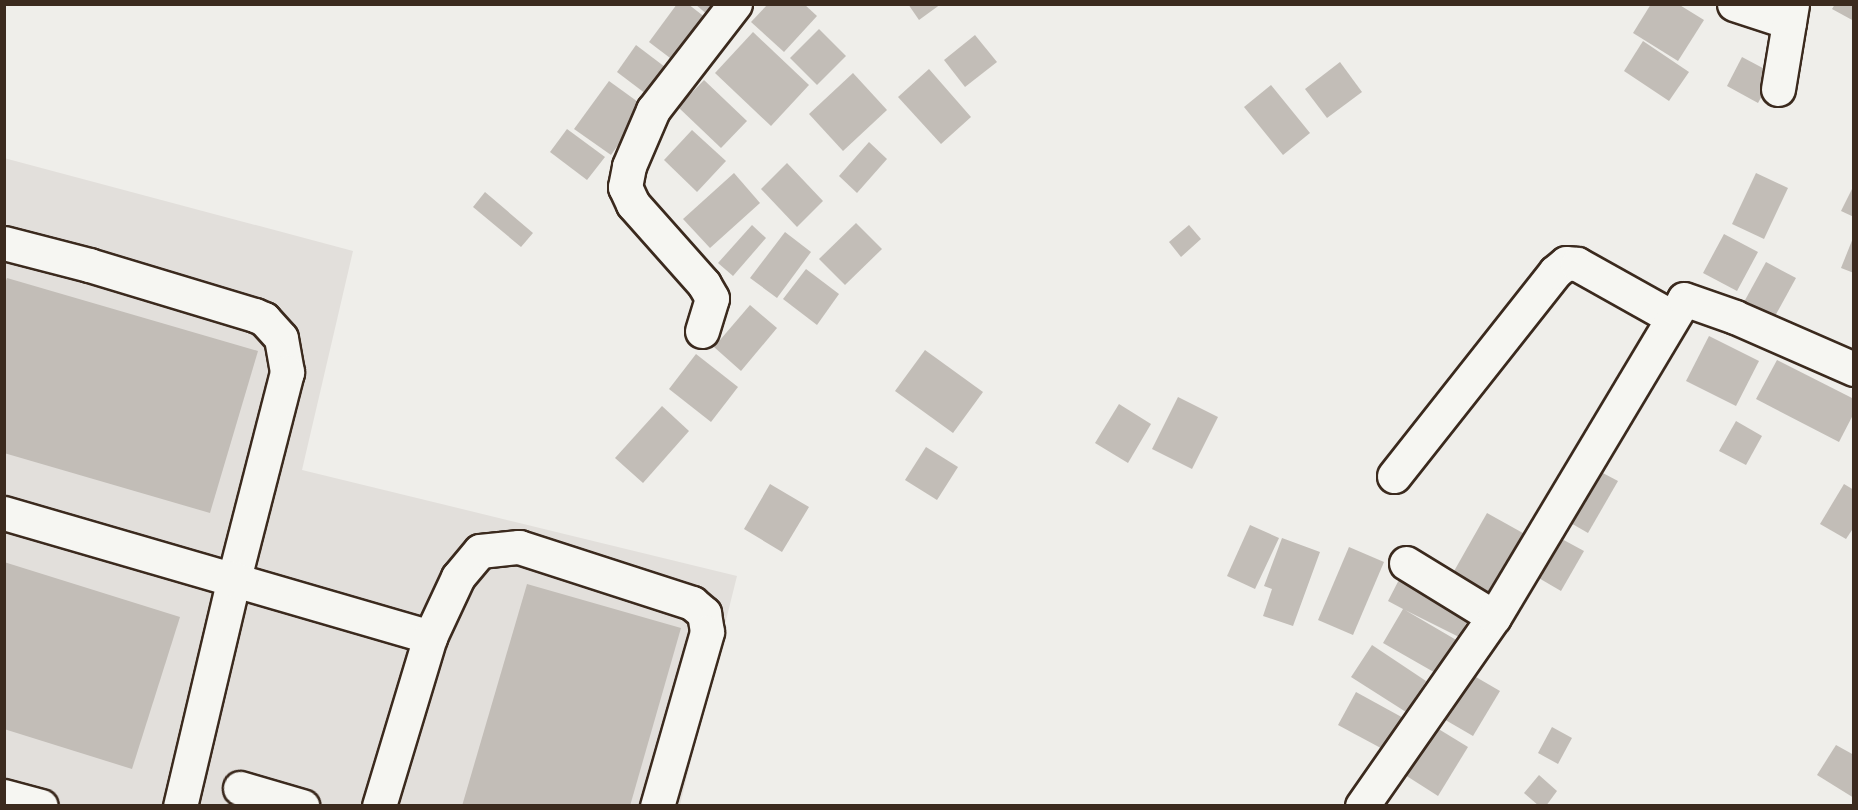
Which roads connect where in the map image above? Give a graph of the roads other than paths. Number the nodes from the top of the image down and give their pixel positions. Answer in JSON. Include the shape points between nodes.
{"nodes":[{"id":1,"x":735,"y":4,"type":"edge"},
{"id":2,"x":1734,"y":4,"type":"edge"},
{"id":3,"x":1791,"y":13,"type":"edge"},
{"id":4,"x":1778,"y":89,"type":"dead end"},
{"id":5,"x":4,"y":243,"type":"edge"},
{"id":6,"x":1672,"y":317,"type":"junction"},
{"id":7,"x":702,"y":331,"type":"dead end"},
{"id":8,"x":1854,"y":369,"type":"edge"},
{"id":9,"x":1394,"y":476,"type":"dead end"},
{"id":10,"x":4,"y":513,"type":"edge"},
{"id":11,"x":1406,"y":563,"type":"dead end"},
{"id":12,"x":234,"y":578,"type":"junction"},
{"id":13,"x":1494,"y":617,"type":"junction"},
{"id":14,"x":430,"y":637,"type":"junction"},
{"id":15,"x":240,"y":788,"type":"dead end"},
{"id":16,"x":4,"y":796,"type":"edge"},
{"id":17,"x":41,"y":806,"type":"edge"},
{"id":18,"x":180,"y":806,"type":"edge"},
{"id":19,"x":302,"y":806,"type":"edge"},
{"id":20,"x":380,"y":806,"type":"edge"},
{"id":21,"x":657,"y":806,"type":"edge"},
{"id":22,"x":1362,"y":806,"type":"edge"}],
"edges":[{"from":1,"to":7,"type":"street","via":[[653,110],[629,166],[626,187],[633,204],[712,298]]},
{"from":2,"to":3,"type":"street"},
{"from":3,"to":4,"type":"street"},
{"from":5,"to":12,"type":"street","via":[[255,315],[281,338],[287,372]]},
{"from":6,"to":8,"type":"street","via":[[1684,299]]},
{"from":6,"to":9,"type":"street","via":[[1588,269],[1566,263]]},
{"from":6,"to":13,"type":"street"},
{"from":10,"to":12,"type":"street"},
{"from":11,"to":13,"type":"street"},
{"from":12,"to":14,"type":"street"},
{"from":12,"to":18,"type":"street"},
{"from":13,"to":22,"type":"street"},
{"from":14,"to":20,"type":"street"},
{"from":14,"to":21,"type":"street","via":[[458,577],[480,550],[519,547],[692,603],[704,613],[707,632]]},
{"from":15,"to":19,"type":"street"},
{"from":16,"to":17,"type":"street"}]}
